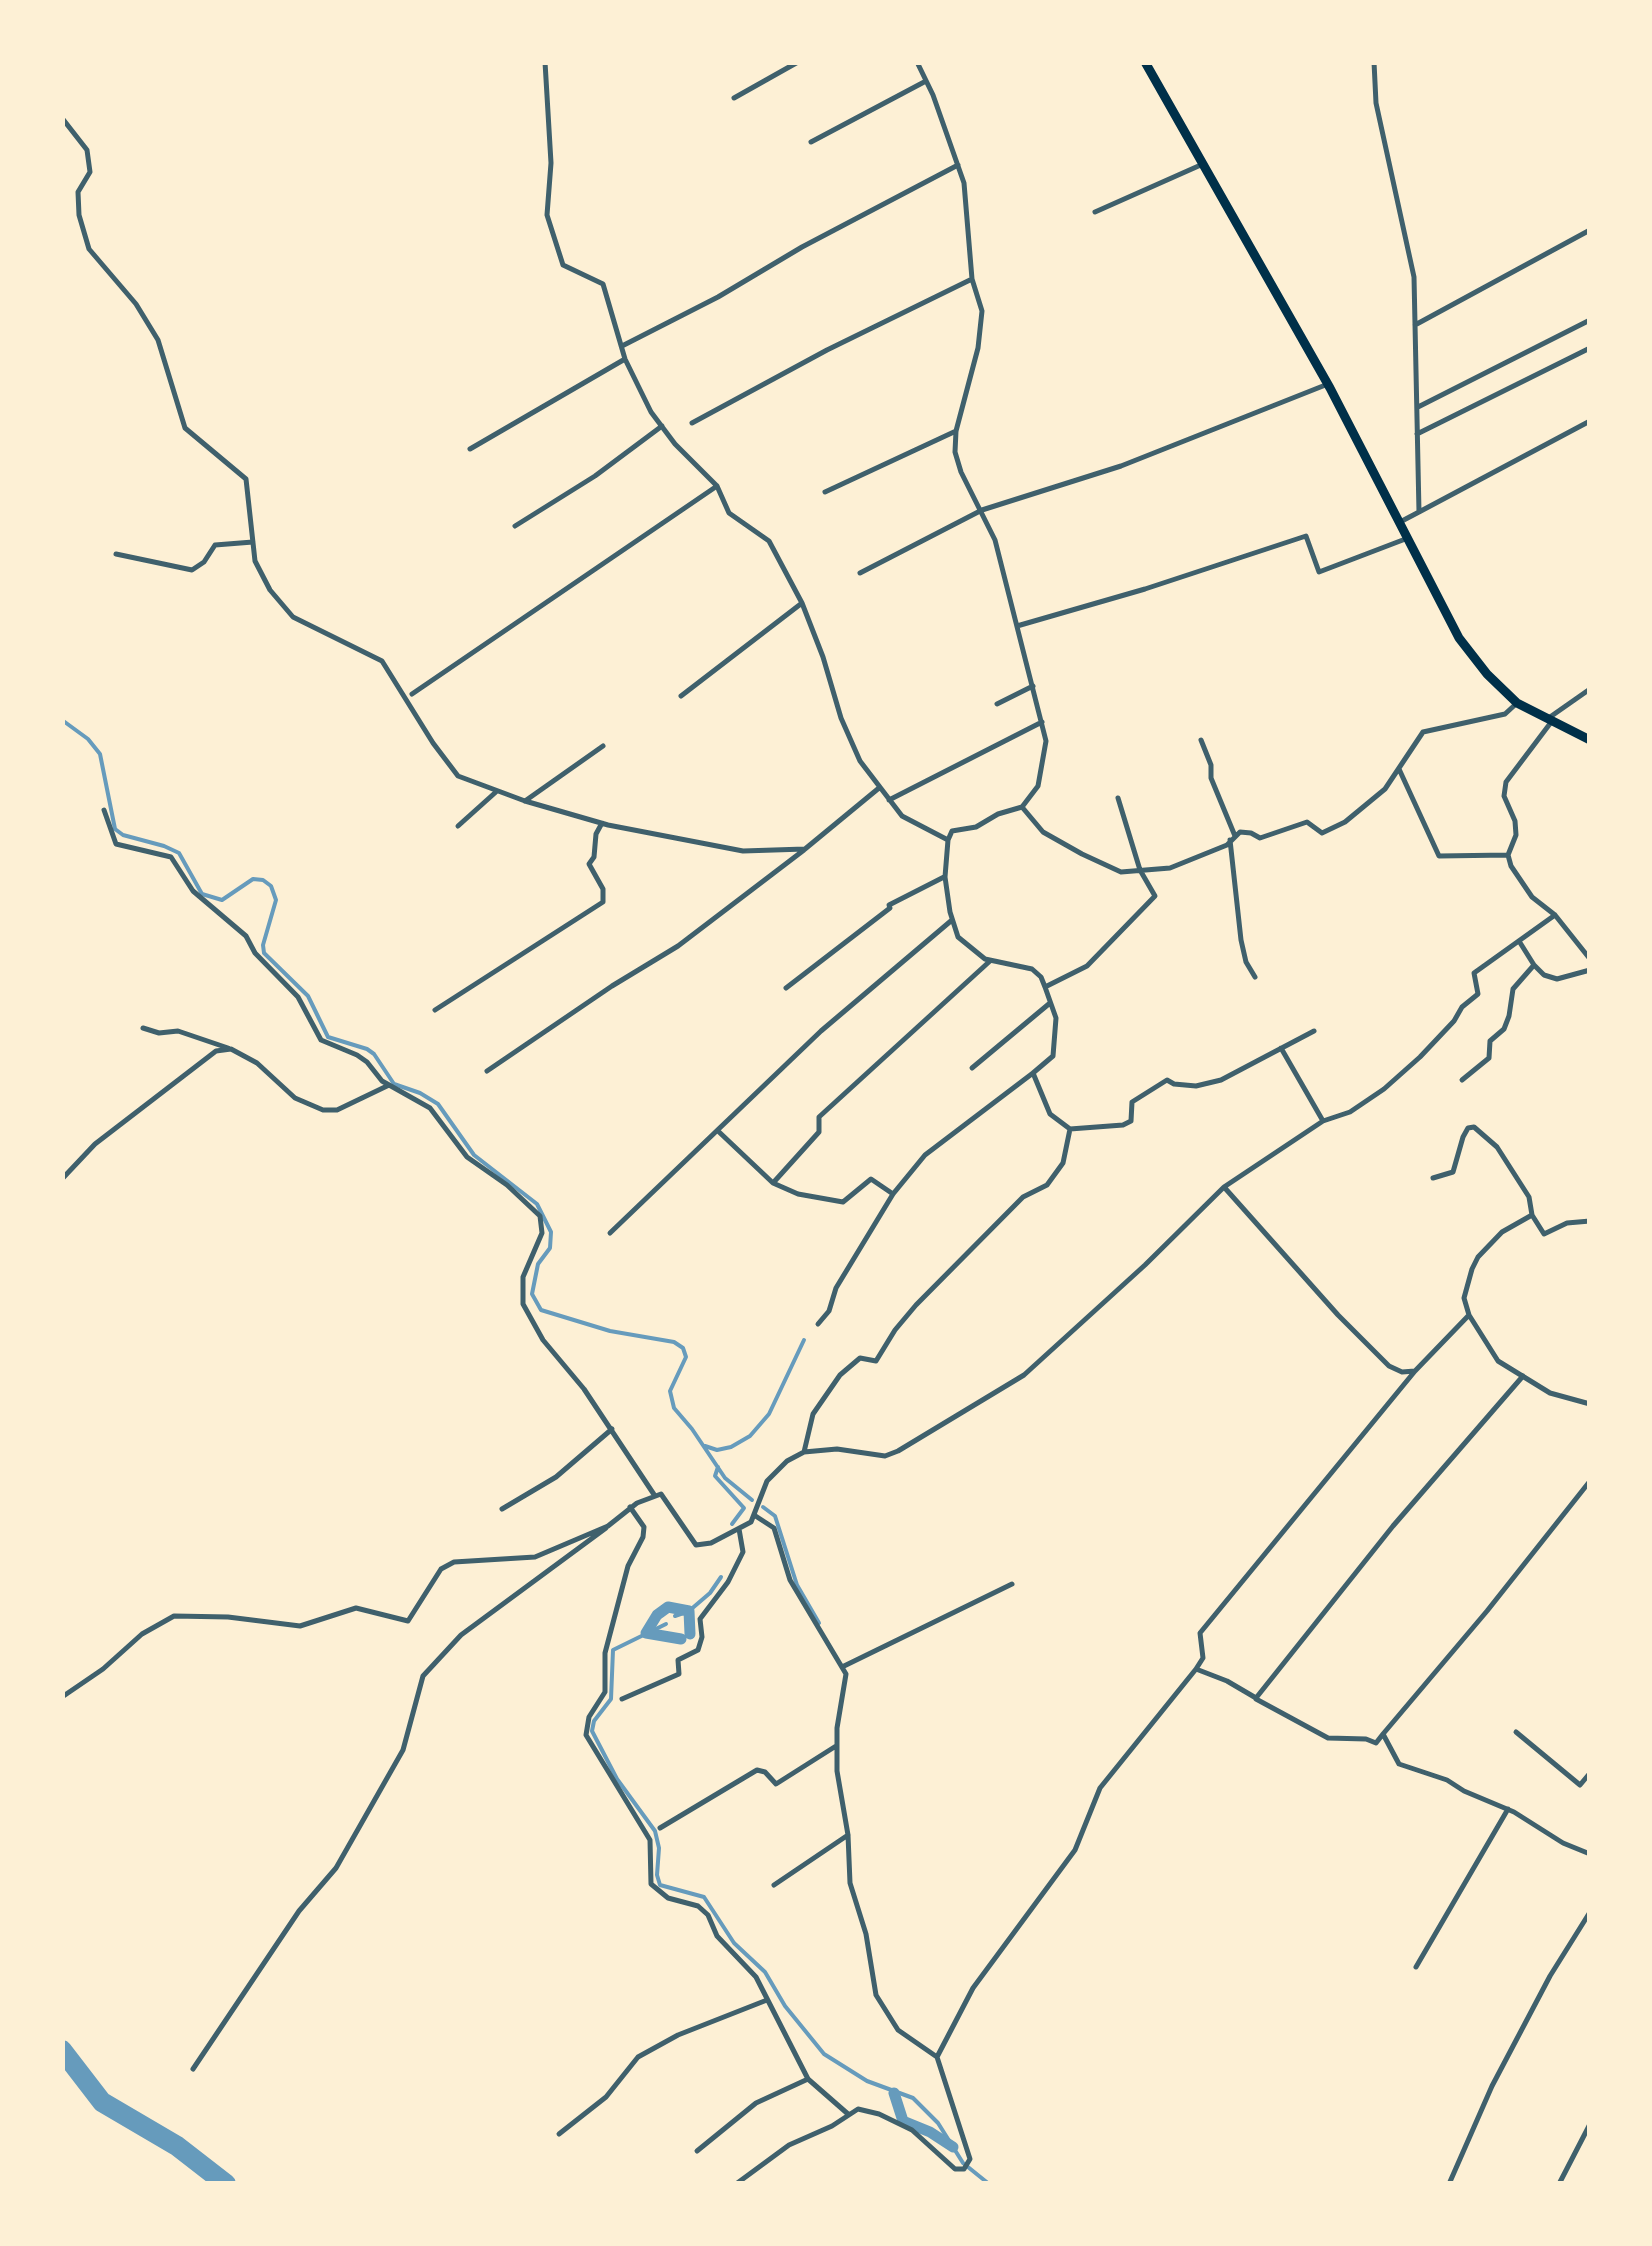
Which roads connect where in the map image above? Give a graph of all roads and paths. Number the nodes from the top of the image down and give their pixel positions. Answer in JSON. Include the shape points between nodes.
{"nodes":[{"id":1,"x":545,"y":62,"type":"edge"},
{"id":2,"x":798,"y":62,"type":"edge"},
{"id":3,"x":917,"y":62,"type":"edge"},
{"id":4,"x":1145,"y":62,"type":"edge"},
{"id":5,"x":1374,"y":62,"type":"edge"},
{"id":6,"x":926,"y":81,"type":"junction"},
{"id":7,"x":734,"y":98,"type":"dead end"},
{"id":8,"x":62,"y":118,"type":"edge"},
{"id":9,"x":812,"y":142,"type":"dead end"},
{"id":10,"x":1202,"y":164,"type":"junction"},
{"id":11,"x":958,"y":165,"type":"junction"},
{"id":12,"x":1095,"y":212,"type":"dead end"},
{"id":13,"x":1590,"y":230,"type":"edge"},
{"id":14,"x":972,"y":279,"type":"junction"},
{"id":15,"x":1590,"y":320,"type":"edge"},
{"id":16,"x":1416,"y":325,"type":"junction"},
{"id":17,"x":622,"y":346,"type":"junction"},
{"id":18,"x":1590,"y":348,"type":"edge"},
{"id":19,"x":624,"y":359,"type":"junction"},
{"id":20,"x":1328,"y":384,"type":"junction"},
{"id":21,"x":1418,"y":408,"type":"junction"},
{"id":22,"x":1590,"y":421,"type":"edge"},
{"id":23,"x":692,"y":423,"type":"dead end"},
{"id":24,"x":662,"y":426,"type":"junction"},
{"id":25,"x":956,"y":431,"type":"junction"},
{"id":26,"x":1418,"y":434,"type":"junction"},
{"id":27,"x":470,"y":449,"type":"dead end"},
{"id":28,"x":717,"y":486,"type":"junction"},
{"id":29,"x":825,"y":492,"type":"dead end"},
{"id":30,"x":982,"y":510,"type":"junction"},
{"id":31,"x":1419,"y":512,"type":"junction"},
{"id":32,"x":1400,"y":522,"type":"junction"},
{"id":33,"x":515,"y":526,"type":"dead end"},
{"id":34,"x":1408,"y":538,"type":"junction"},
{"id":35,"x":254,"y":542,"type":"junction"},
{"id":36,"x":116,"y":554,"type":"dead end"},
{"id":37,"x":860,"y":573,"type":"dead end"},
{"id":38,"x":802,"y":603,"type":"junction"},
{"id":39,"x":1017,"y":626,"type":"junction"},
{"id":40,"x":1033,"y":686,"type":"junction"},
{"id":41,"x":1590,"y":689,"type":"edge"},
{"id":42,"x":412,"y":694,"type":"dead end"},
{"id":43,"x":681,"y":696,"type":"dead end"},
{"id":44,"x":1517,"y":702,"type":"junction"},
{"id":45,"x":997,"y":704,"type":"dead end"},
{"id":46,"x":1552,"y":718,"type":"junction"},
{"id":47,"x":1042,"y":722,"type":"junction"},
{"id":48,"x":1201,"y":740,"type":"dead end"},
{"id":49,"x":1590,"y":740,"type":"edge"},
{"id":50,"x":604,"y":746,"type":"dead end"},
{"id":51,"x":1399,"y":769,"type":"junction"},
{"id":52,"x":880,"y":788,"type":"junction"},
{"id":53,"x":496,"y":791,"type":"junction"},
{"id":54,"x":1118,"y":798,"type":"dead end"},
{"id":55,"x":889,"y":800,"type":"junction"},
{"id":56,"x":524,"y":801,"type":"junction"},
{"id":57,"x":1022,"y":807,"type":"junction"},
{"id":58,"x":104,"y":810,"type":"dead end"},
{"id":59,"x":602,"y":823,"type":"junction"},
{"id":60,"x":458,"y":826,"type":"dead end"},
{"id":61,"x":1233,"y":838,"type":"junction"},
{"id":62,"x":948,"y":840,"type":"junction"},
{"id":63,"x":805,"y":849,"type":"junction"},
{"id":64,"x":1508,"y":855,"type":"junction"},
{"id":65,"x":1140,"y":870,"type":"junction"},
{"id":66,"x":945,"y":876,"type":"junction"},
{"id":67,"x":1555,"y":915,"type":"junction"},
{"id":68,"x":952,"y":920,"type":"junction"},
{"id":69,"x":1519,"y":940,"type":"junction"},
{"id":70,"x":1590,"y":959,"type":"edge"},
{"id":71,"x":990,"y":961,"type":"junction"},
{"id":72,"x":1534,"y":966,"type":"junction"},
{"id":73,"x":1590,"y":970,"type":"edge"},
{"id":74,"x":1255,"y":977,"type":"dead end"},
{"id":75,"x":786,"y":988,"type":"dead end"},
{"id":76,"x":1045,"y":988,"type":"junction"},
{"id":77,"x":1050,"y":1003,"type":"junction"},
{"id":78,"x":436,"y":1010,"type":"dead end"},
{"id":79,"x":143,"y":1028,"type":"dead end"},
{"id":80,"x":1314,"y":1032,"type":"dead end"},
{"id":81,"x":1281,"y":1048,"type":"junction"},
{"id":82,"x":231,"y":1049,"type":"junction"},
{"id":83,"x":972,"y":1068,"type":"dead end"},
{"id":84,"x":487,"y":1072,"type":"dead end"},
{"id":85,"x":1033,"y":1072,"type":"junction"},
{"id":86,"x":1462,"y":1080,"type":"dead end"},
{"id":87,"x":388,"y":1085,"type":"junction"},
{"id":88,"x":1322,"y":1121,"type":"junction"},
{"id":89,"x":1070,"y":1129,"type":"junction"},
{"id":90,"x":718,"y":1131,"type":"junction"},
{"id":91,"x":1433,"y":1178,"type":"dead end"},
{"id":92,"x":62,"y":1179,"type":"edge"},
{"id":93,"x":773,"y":1183,"type":"junction"},
{"id":94,"x":1224,"y":1187,"type":"junction"},
{"id":95,"x":893,"y":1194,"type":"junction"},
{"id":96,"x":1532,"y":1215,"type":"junction"},
{"id":97,"x":1590,"y":1221,"type":"edge"},
{"id":98,"x":610,"y":1233,"type":"dead end"},
{"id":99,"x":1469,"y":1315,"type":"junction"},
{"id":100,"x":818,"y":1324,"type":"dead end"},
{"id":101,"x":1415,"y":1372,"type":"junction"},
{"id":102,"x":1523,"y":1376,"type":"junction"},
{"id":103,"x":1590,"y":1404,"type":"edge"},
{"id":104,"x":612,"y":1429,"type":"junction"},
{"id":105,"x":804,"y":1452,"type":"junction"},
{"id":106,"x":1590,"y":1481,"type":"edge"},
{"id":107,"x":655,"y":1496,"type":"junction"},
{"id":108,"x":502,"y":1508,"type":"dead end"},
{"id":109,"x":630,"y":1508,"type":"junction"},
{"id":110,"x":754,"y":1514,"type":"junction"},
{"id":111,"x":608,"y":1526,"type":"junction"},
{"id":112,"x":740,"y":1530,"type":"junction"},
{"id":113,"x":1012,"y":1584,"type":"dead end"},
{"id":114,"x":842,"y":1667,"type":"junction"},
{"id":115,"x":1196,"y":1670,"type":"junction"},
{"id":116,"x":62,"y":1696,"type":"edge"},
{"id":117,"x":1256,"y":1698,"type":"junction"},
{"id":118,"x":622,"y":1700,"type":"dead end"},
{"id":119,"x":1516,"y":1732,"type":"dead end"},
{"id":120,"x":1383,"y":1734,"type":"junction"},
{"id":121,"x":836,"y":1746,"type":"junction"},
{"id":122,"x":1590,"y":1773,"type":"edge"},
{"id":123,"x":1508,"y":1810,"type":"junction"},
{"id":124,"x":660,"y":1828,"type":"dead end"},
{"id":125,"x":848,"y":1835,"type":"junction"},
{"id":126,"x":1590,"y":1854,"type":"edge"},
{"id":127,"x":774,"y":1885,"type":"dead end"},
{"id":128,"x":1590,"y":1912,"type":"edge"},
{"id":129,"x":1416,"y":1967,"type":"dead end"},
{"id":130,"x":768,"y":2000,"type":"junction"},
{"id":131,"x":937,"y":2056,"type":"junction"},
{"id":132,"x":193,"y":2068,"type":"dead end"},
{"id":133,"x":808,"y":2080,"type":"junction"},
{"id":134,"x":848,"y":2114,"type":"junction"},
{"id":135,"x":1590,"y":2124,"type":"edge"},
{"id":136,"x":559,"y":2134,"type":"dead end"},
{"id":137,"x":697,"y":2151,"type":"dead end"},
{"id":138,"x":736,"y":2184,"type":"edge"},
{"id":139,"x":1449,"y":2184,"type":"edge"},
{"id":140,"x":1559,"y":2184,"type":"edge"}],
"edges":[{"from":1,"to":17,"type":"street","via":[[551,136],[546,215],[563,265],[602,284]]},
{"from":2,"to":7,"type":"street"},
{"from":3,"to":6,"type":"street"},
{"from":4,"to":10,"type":"highway"},
{"from":5,"to":16,"type":"street","via":[[1376,103],[1414,277]]},
{"from":6,"to":9,"type":"street"},
{"from":6,"to":11,"type":"street"},
{"from":8,"to":35,"type":"street","via":[[87,150],[90,172],[78,192],[89,249],[158,340],[185,428],[246,479]]},
{"from":10,"to":12,"type":"street"},
{"from":10,"to":20,"type":"highway"},
{"from":11,"to":14,"type":"street"},
{"from":11,"to":17,"type":"street"},
{"from":13,"to":16,"type":"street"},
{"from":14,"to":23,"type":"street"},
{"from":14,"to":25,"type":"street","via":[[982,312]]},
{"from":15,"to":21,"type":"street"},
{"from":16,"to":21,"type":"street"},
{"from":17,"to":19,"type":"street"},
{"from":18,"to":26,"type":"street"},
{"from":19,"to":24,"type":"street"},
{"from":19,"to":27,"type":"street"},
{"from":20,"to":30,"type":"street","via":[[1121,466]]},
{"from":20,"to":32,"type":"highway"},
{"from":21,"to":26,"type":"street"},
{"from":22,"to":31,"type":"street"},
{"from":24,"to":28,"type":"street"},
{"from":24,"to":33,"type":"street"},
{"from":25,"to":29,"type":"street"},
{"from":25,"to":30,"type":"street","via":[[961,472]]},
{"from":26,"to":31,"type":"street"},
{"from":28,"to":38,"type":"street","via":[[730,513],[769,540]]},
{"from":28,"to":42,"type":"street"},
{"from":30,"to":37,"type":"street"},
{"from":30,"to":39,"type":"street"},
{"from":31,"to":32,"type":"street"},
{"from":32,"to":34,"type":"highway"},
{"from":34,"to":39,"type":"street","via":[[1319,572],[1306,536]]},
{"from":34,"to":44,"type":"highway","via":[[1459,638]]},
{"from":35,"to":36,"type":"street","via":[[215,546],[192,570]]},
{"from":35,"to":53,"type":"street","via":[[270,590],[293,618],[382,661],[458,776]]},
{"from":38,"to":43,"type":"street"},
{"from":38,"to":52,"type":"street","via":[[841,718]]},
{"from":39,"to":40,"type":"street"},
{"from":40,"to":45,"type":"street"},
{"from":40,"to":47,"type":"street"},
{"from":41,"to":46,"type":"street"},
{"from":44,"to":46,"type":"highway"},
{"from":44,"to":51,"type":"street","via":[[1505,714],[1429,729]]},
{"from":46,"to":49,"type":"highway"},
{"from":46,"to":64,"type":"street","via":[[1506,782],[1504,796],[1516,821]]},
{"from":47,"to":55,"type":"street"},
{"from":47,"to":57,"type":"street","via":[[1046,741],[1038,786]]},
{"from":48,"to":61,"type":"street"},
{"from":50,"to":56,"type":"street"},
{"from":51,"to":61,"type":"street","via":[[1345,822],[1322,833],[1307,822],[1260,838],[1244,832]]},
{"from":51,"to":64,"type":"street","via":[[1438,856]]},
{"from":52,"to":55,"type":"street"},
{"from":52,"to":63,"type":"street"},
{"from":53,"to":56,"type":"street"},
{"from":53,"to":60,"type":"street"},
{"from":54,"to":65,"type":"street"},
{"from":55,"to":62,"type":"street","via":[[902,816]]},
{"from":56,"to":59,"type":"street"},
{"from":57,"to":62,"type":"street","via":[[952,830]]},
{"from":57,"to":65,"type":"street","via":[[1043,832],[1082,854],[1121,872]]},
{"from":58,"to":87,"type":"street","via":[[116,844],[171,857],[194,891],[246,936],[298,997],[321,1040],[367,1062]]},
{"from":59,"to":63,"type":"street","via":[[743,851]]},
{"from":59,"to":78,"type":"street","via":[[589,864],[603,902]]},
{"from":61,"to":65,"type":"street","via":[[1170,868]]},
{"from":61,"to":74,"type":"street","via":[[1241,940]]},
{"from":62,"to":66,"type":"street"},
{"from":63,"to":84,"type":"street","via":[[678,946]]},
{"from":64,"to":67,"type":"street","via":[[1532,897]]},
{"from":65,"to":76,"type":"street","via":[[1155,896],[1087,966]]},
{"from":66,"to":68,"type":"street"},
{"from":66,"to":75,"type":"street","via":[[889,904]]},
{"from":67,"to":69,"type":"street"},
{"from":67,"to":70,"type":"street"},
{"from":68,"to":71,"type":"street","via":[[958,937]]},
{"from":68,"to":90,"type":"street","via":[[821,1030]]},
{"from":69,"to":72,"type":"street"},
{"from":69,"to":88,"type":"street","via":[[1474,973],[1478,994],[1420,1057],[1361,1104]]},
{"from":71,"to":76,"type":"street","via":[[1032,969]]},
{"from":71,"to":93,"type":"street","via":[[819,1117],[819,1132]]},
{"from":72,"to":73,"type":"street","via":[[1557,980]]},
{"from":72,"to":86,"type":"street","via":[[1514,989],[1489,1058]]},
{"from":76,"to":77,"type":"street"},
{"from":77,"to":83,"type":"street"},
{"from":77,"to":85,"type":"street","via":[[1056,1018],[1053,1056]]},
{"from":79,"to":82,"type":"street","via":[[178,1031]]},
{"from":80,"to":81,"type":"street"},
{"from":81,"to":88,"type":"street"},
{"from":81,"to":89,"type":"street","via":[[1207,1084],[1167,1080],[1132,1102],[1131,1121],[1123,1125]]},
{"from":82,"to":87,"type":"street","via":[[294,1098],[323,1110],[337,1110]]},
{"from":82,"to":92,"type":"street","via":[[216,1051],[110,1132]]},
{"from":85,"to":89,"type":"street","via":[[1050,1114]]},
{"from":85,"to":95,"type":"street","via":[[925,1156]]},
{"from":87,"to":104,"type":"street","via":[[430,1108],[467,1157],[540,1216],[542,1233],[523,1277],[523,1304]]},
{"from":88,"to":94,"type":"street"},
{"from":89,"to":105,"type":"street","via":[[1063,1164],[1047,1186],[1023,1197],[916,1304],[876,1361],[860,1358],[840,1375],[813,1414]]},
{"from":90,"to":93,"type":"street"},
{"from":90,"to":98,"type":"street"},
{"from":91,"to":96,"type":"street","via":[[1452,1172],[1463,1136],[1474,1127],[1529,1197]]},
{"from":93,"to":95,"type":"street","via":[[843,1202],[867,1180]]},
{"from":94,"to":101,"type":"street","via":[[1372,1350],[1402,1372]]},
{"from":94,"to":105,"type":"street","via":[[1081,1325],[998,1391],[884,1456]]},
{"from":95,"to":100,"type":"street"},
{"from":96,"to":97,"type":"street","via":[[1544,1234]]},
{"from":96,"to":99,"type":"street","via":[[1478,1256],[1464,1298]]},
{"from":99,"to":101,"type":"street"},
{"from":99,"to":102,"type":"street","via":[[1498,1361]]},
{"from":101,"to":115,"type":"street","via":[[1200,1633]]},
{"from":102,"to":103,"type":"street","via":[[1550,1393]]},
{"from":102,"to":117,"type":"street"},
{"from":104,"to":107,"type":"street"},
{"from":104,"to":108,"type":"street","via":[[556,1476]]},
{"from":105,"to":110,"type":"street","via":[[767,1481]]},
{"from":106,"to":120,"type":"street"},
{"from":107,"to":109,"type":"street"},
{"from":107,"to":112,"type":"street","via":[[662,1494],[696,1545]]},
{"from":109,"to":111,"type":"street"},
{"from":109,"to":130,"type":"street","via":[[644,1527],[643,1537],[628,1566],[605,1654],[605,1692],[586,1735],[650,1840],[651,1884],[708,1915]]},
{"from":110,"to":112,"type":"street"},
{"from":110,"to":114,"type":"street","via":[[774,1528],[790,1580]]},
{"from":111,"to":116,"type":"street","via":[[535,1558],[454,1562],[440,1569],[408,1621],[356,1608],[300,1626],[174,1616]]},
{"from":111,"to":132,"type":"street","via":[[462,1635],[423,1676],[403,1750],[336,1868]]},
{"from":112,"to":118,"type":"street","via":[[743,1552],[703,1613],[698,1650],[678,1660],[679,1674]]},
{"from":113,"to":114,"type":"street"},
{"from":114,"to":121,"type":"street"},
{"from":115,"to":117,"type":"street"},
{"from":115,"to":131,"type":"street","via":[[1100,1788],[1076,1850],[973,1988]]},
{"from":117,"to":120,"type":"street","via":[[1328,1738],[1376,1743]]},
{"from":119,"to":122,"type":"street","via":[[1580,1784]]},
{"from":120,"to":123,"type":"street","via":[[1399,1764]]},
{"from":121,"to":124,"type":"street","via":[[776,1784],[757,1770]]},
{"from":121,"to":125,"type":"street"},
{"from":123,"to":126,"type":"street"},
{"from":123,"to":129,"type":"street"},
{"from":125,"to":127,"type":"street"},
{"from":125,"to":131,"type":"street","via":[[850,1883],[876,1996],[898,2030]]},
{"from":128,"to":139,"type":"street","via":[[1492,2086]]},
{"from":130,"to":133,"type":"street"},
{"from":130,"to":136,"type":"street","via":[[638,2057],[606,2097]]},
{"from":131,"to":134,"type":"street","via":[[969,2162],[964,2169],[955,2169],[912,2130],[869,2111]]},
{"from":133,"to":134,"type":"street"},
{"from":133,"to":137,"type":"street","via":[[756,2102]]},
{"from":134,"to":138,"type":"street"},
{"from":135,"to":140,"type":"street"}]}
